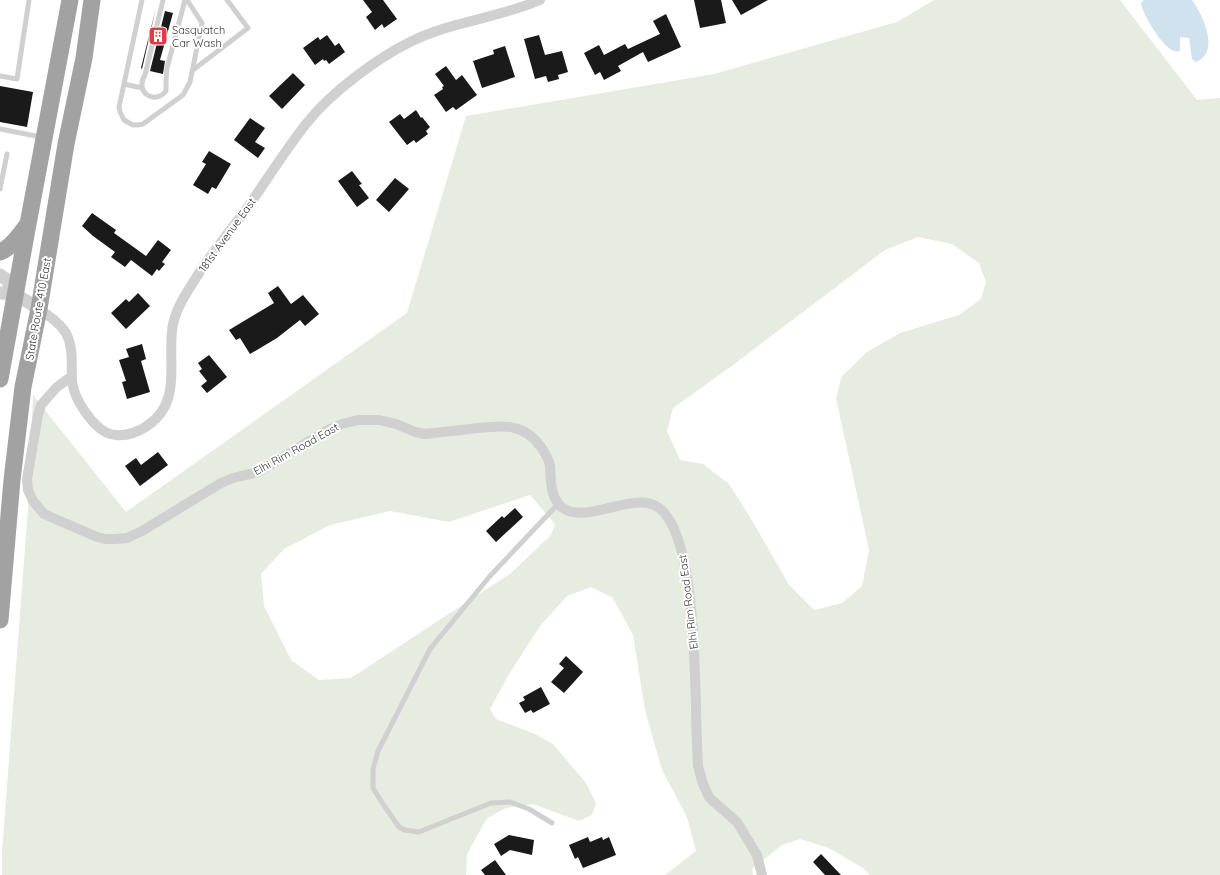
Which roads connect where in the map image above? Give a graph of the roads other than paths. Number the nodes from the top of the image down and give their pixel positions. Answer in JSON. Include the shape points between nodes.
{"nodes":[{"id":1,"x":29,"y":0,"type":"edge"},
{"id":2,"x":70,"y":0,"type":"edge"},
{"id":3,"x":92,"y":0,"type":"edge"},
{"id":4,"x":142,"y":0,"type":"edge"},
{"id":5,"x":163,"y":0,"type":"edge"},
{"id":6,"x":186,"y":0,"type":"edge"},
{"id":7,"x":227,"y":0,"type":"edge"},
{"id":8,"x":540,"y":0,"type":"edge"},
{"id":9,"x":192,"y":70,"type":"junction"},
{"id":10,"x":0,"y":76,"type":"edge"},
{"id":11,"x":124,"y":84,"type":"junction"},
{"id":12,"x":142,"y":88,"type":"junction"},
{"id":13,"x":0,"y":130,"type":"edge"},
{"id":14,"x":44,"y":138,"type":"junction"},
{"id":15,"x":7,"y":154,"type":"dead end"},
{"id":16,"x":0,"y":189,"type":"edge"},
{"id":17,"x":28,"y":224,"type":"junction"},
{"id":18,"x":0,"y":252,"type":"edge"},
{"id":19,"x":0,"y":275,"type":"edge"},
{"id":20,"x":8,"y":294,"type":"edge"},
{"id":21,"x":38,"y":309,"type":"junction"},
{"id":22,"x":72,"y":376,"type":"junction"},
{"id":23,"x":0,"y":380,"type":"edge"},
{"id":24,"x":558,"y":504,"type":"junction"},
{"id":25,"x":0,"y":620,"type":"edge"},
{"id":26,"x":552,"y":823,"type":"dead end"},
{"id":27,"x":762,"y":875,"type":"edge"}],
"edges":[{"from":1,"to":10,"type":"lane","via":[[17,79]]},
{"from":2,"to":14,"type":"highway"},
{"from":3,"to":21,"type":"highway","name":"State Route 410 East","via":[[84,58],[66,144]]},
{"from":4,"to":11,"type":"lane"},
{"from":5,"to":12,"type":"lane"},
{"from":6,"to":9,"type":"lane","via":[[202,24]]},
{"from":6,"to":12,"type":"lane","via":[[167,68],[166,91],[160,97],[151,97]]},
{"from":7,"to":9,"type":"lane","via":[[248,28]]},
{"from":8,"to":22,"type":"street","name":"181st Avenue East","via":[[522,8],[413,40],[353,79],[322,106],[202,268],[185,296],[172,333],[170,392],[162,411],[149,425],[138,432],[124,435],[114,435],[102,430],[83,409],[72,384]]},
{"from":9,"to":11,"type":"lane","via":[[190,82],[183,95],[143,124],[133,125],[124,120],[120,112]]},
{"from":11,"to":12,"type":"lane"},
{"from":13,"to":14,"type":"lane"},
{"from":14,"to":17,"type":"highway"},
{"from":15,"to":16,"type":"lane"},
{"from":17,"to":18,"type":"highway","via":[[19,236]]},
{"from":17,"to":20,"type":"highway"},
{"from":19,"to":20,"type":"street","via":[[7,280]]},
{"from":20,"to":21,"type":"street"},
{"from":20,"to":23,"type":"highway"},
{"from":21,"to":22,"type":"street","name":"181st Avenue East","via":[[55,320],[65,332],[70,344]]},
{"from":21,"to":25,"type":"highway","name":"State Route 410 East","via":[[23,387]]},
{"from":22,"to":24,"type":"street","name":"Elhi Rim Road East","via":[[57,387],[41,405],[27,479],[28,490],[44,514],[97,537],[115,540],[127,538],[221,483],[258,472],[328,430],[358,420],[379,420],[425,434],[496,426],[516,428],[531,436],[547,457],[551,486]]},
{"from":24,"to":26,"type":"lane","via":[[490,576],[430,649],[378,751],[372,769],[373,788],[399,827],[405,830],[419,832],[491,803],[510,802],[529,809]]},
{"from":24,"to":27,"type":"street","name":"Elhi Rim Road East","via":[[573,513],[648,503],[663,511],[670,521],[677,534],[686,570],[694,649],[698,766],[709,797],[737,822],[757,855]]}]}
